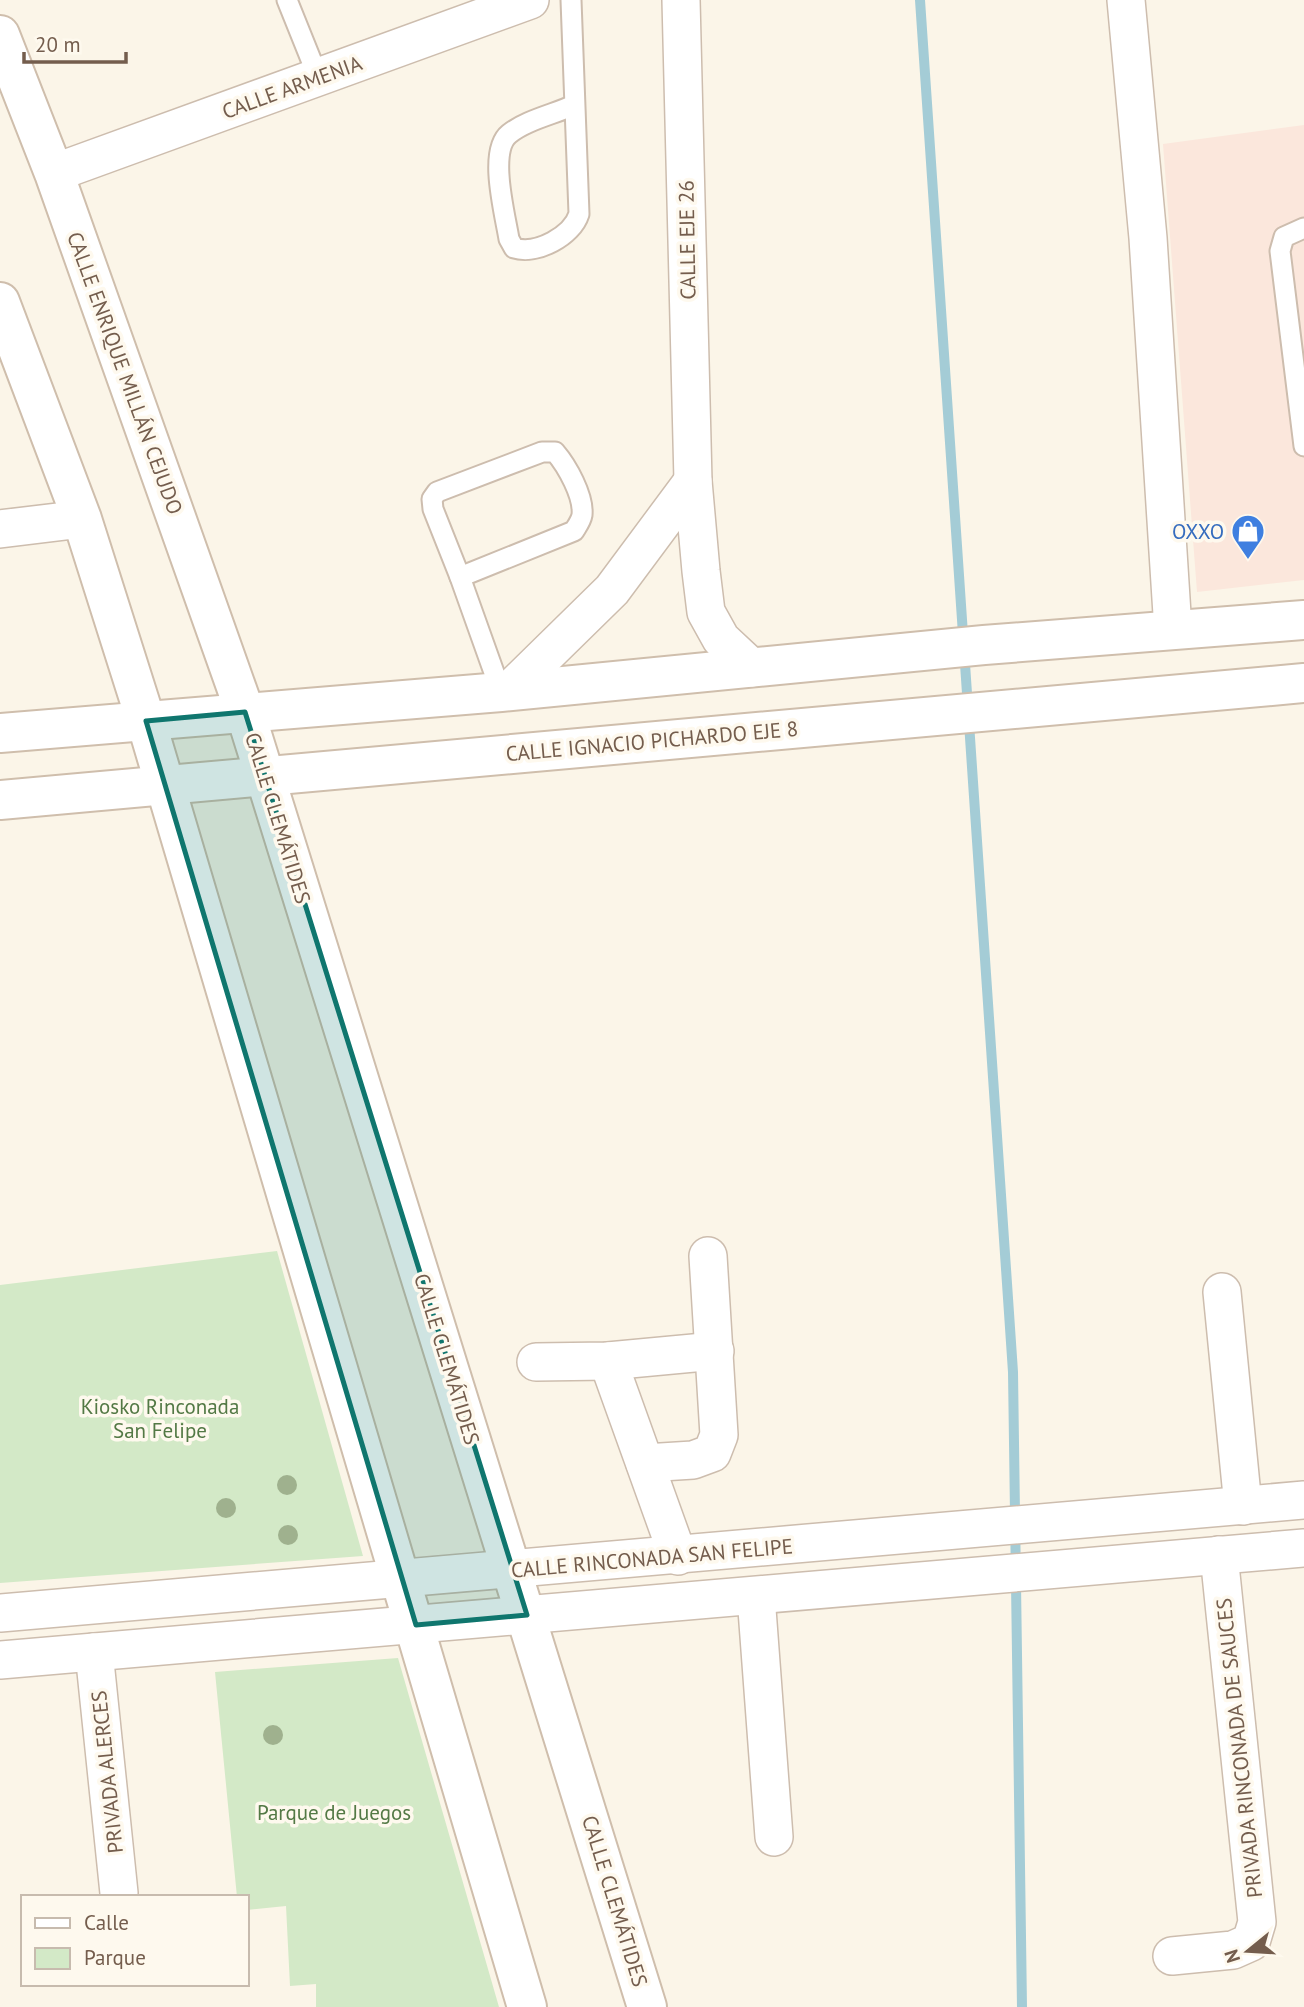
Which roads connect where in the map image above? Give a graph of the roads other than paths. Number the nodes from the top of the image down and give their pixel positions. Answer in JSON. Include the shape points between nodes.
{"nodes":[{"id":1,"x":287,"y":0,"type":"edge"},
{"id":2,"x":530,"y":0,"type":"edge"},
{"id":3,"x":571,"y":0,"type":"edge"},
{"id":4,"x":681,"y":0,"type":"edge"},
{"id":5,"x":1126,"y":0,"type":"edge"},
{"id":6,"x":0,"y":35,"type":"edge"},
{"id":7,"x":318,"y":77,"type":"junction"},
{"id":8,"x":574,"y":105,"type":"junction"},
{"id":9,"x":54,"y":173,"type":"junction"},
{"id":10,"x":1304,"y":228,"type":"edge"},
{"id":11,"x":0,"y":303,"type":"edge"},
{"id":12,"x":1304,"y":446,"type":"edge"},
{"id":13,"x":693,"y":481,"type":"junction"},
{"id":14,"x":82,"y":519,"type":"junction"},
{"id":15,"x":0,"y":529,"type":"edge"},
{"id":16,"x":460,"y":577,"type":"junction"},
{"id":17,"x":1304,"y":620,"type":"edge"},
{"id":18,"x":1173,"y":630,"type":"junction"},
{"id":19,"x":752,"y":668,"type":"junction"},
{"id":20,"x":1304,"y":683,"type":"edge"},
{"id":21,"x":505,"y":692,"type":"junction"},
{"id":22,"x":245,"y":712,"type":"junction"},
{"id":23,"x":146,"y":721,"type":"junction"},
{"id":24,"x":0,"y":733,"type":"edge"},
{"id":25,"x":265,"y":777,"type":"junction"},
{"id":26,"x":166,"y":785,"type":"junction"},
{"id":27,"x":0,"y":800,"type":"edge"},
{"id":28,"x":708,"y":1256,"type":"dead end"},
{"id":29,"x":1222,"y":1292,"type":"dead end"},
{"id":30,"x":715,"y":1352,"type":"junction"},
{"id":31,"x":608,"y":1361,"type":"junction"},
{"id":32,"x":536,"y":1362,"type":"dead end"},
{"id":33,"x":645,"y":1463,"type":"junction"},
{"id":34,"x":1304,"y":1500,"type":"edge"},
{"id":35,"x":1243,"y":1506,"type":"junction"},
{"id":36,"x":1304,"y":1548,"type":"edge"},
{"id":37,"x":1219,"y":1555,"type":"junction"},
{"id":38,"x":678,"y":1556,"type":"junction"},
{"id":39,"x":513,"y":1570,"type":"junction"},
{"id":40,"x":402,"y":1580,"type":"junction"},
{"id":41,"x":756,"y":1596,"type":"junction"},
{"id":42,"x":0,"y":1613,"type":"edge"},
{"id":43,"x":527,"y":1615,"type":"junction"},
{"id":44,"x":416,"y":1625,"type":"junction"},
{"id":45,"x":94,"y":1652,"type":"junction"},
{"id":46,"x":0,"y":1660,"type":"edge"},
{"id":47,"x":774,"y":1837,"type":"dead end"},
{"id":48,"x":119,"y":1893,"type":"dead end"},
{"id":49,"x":1172,"y":1956,"type":"dead end"},
{"id":50,"x":527,"y":2007,"type":"edge"},
{"id":51,"x":647,"y":2007,"type":"edge"}],
"edges":[{"from":1,"to":7,"type":"lane"},
{"from":2,"to":7,"type":"street","name":"CALLE ARMENIA"},
{"from":3,"to":8,"type":"lane"},
{"from":4,"to":13,"type":"street","name":"CALLE EJE 26"},
{"from":5,"to":18,"type":"street","via":[[1148,238]]},
{"from":6,"to":9,"type":"main road","name":"CALLE ENRIQUE MILLÁN CEJUDO"},
{"from":7,"to":9,"type":"street","name":"CALLE ARMENIA"},
{"from":8,"to":8,"type":"lane","via":[[579,214],[575,227],[524,251],[514,248],[497,156],[501,142],[510,133]]},
{"from":9,"to":22,"type":"main road","name":"CALLE ENRIQUE MILLÁN CEJUDO"},
{"from":10,"to":12,"type":"lane","via":[[1284,237],[1280,251]]},
{"from":11,"to":14,"type":"main road"},
{"from":13,"to":19,"type":"street","name":"CALLE EJE 26","via":[[706,612],[720,639]]},
{"from":13,"to":21,"type":"street","via":[[612,590]]},
{"from":14,"to":15,"type":"street"},
{"from":14,"to":23,"type":"main road"},
{"from":16,"to":16,"type":"lane","via":[[574,531],[582,517],[581,504],[565,463],[555,452],[530,456],[437,492],[433,509]]},
{"from":16,"to":21,"type":"lane"},
{"from":17,"to":18,"type":"main road"},
{"from":18,"to":19,"type":"main road"},
{"from":19,"to":21,"type":"main road"},
{"from":20,"to":25,"type":"main road","name":"CALLE IGNACIO PICHARDO EJE 8"},
{"from":21,"to":22,"type":"main road"},
{"from":22,"to":23,"type":"main road"},
{"from":22,"to":25,"type":"main road","name":"CALLE CLEMÁTIDES"},
{"from":23,"to":24,"type":"main road"},
{"from":23,"to":26,"type":"main road"},
{"from":25,"to":26,"type":"main road","name":"CALLE IGNACIO PICHARDO EJE 8"},
{"from":25,"to":39,"type":"main road","name":"CALLE CLEMÁTIDES"},
{"from":26,"to":27,"type":"main road","name":"CALLE IGNACIO PICHARDO EJE 8"},
{"from":26,"to":40,"type":"main road"},
{"from":28,"to":30,"type":"street"},
{"from":29,"to":35,"type":"street"},
{"from":30,"to":31,"type":"street"},
{"from":30,"to":33,"type":"street","via":[[719,1435],[712,1454]]},
{"from":31,"to":32,"type":"street"},
{"from":31,"to":33,"type":"street"},
{"from":33,"to":38,"type":"street"},
{"from":34,"to":35,"type":"street","name":"CALLE RINCONADA SAN FELIPE"},
{"from":35,"to":38,"type":"street","name":"CALLE RINCONADA SAN FELIPE"},
{"from":36,"to":37,"type":"street"},
{"from":37,"to":41,"type":"street"},
{"from":37,"to":49,"type":"street","name":"PRIVADA RINCONADA DE SAUCES","via":[[1257,1922],[1251,1942],[1233,1950]]},
{"from":38,"to":39,"type":"street","name":"CALLE RINCONADA SAN FELIPE"},
{"from":39,"to":40,"type":"street","name":"CALLE RINCONADA SAN FELIPE"},
{"from":39,"to":43,"type":"main road","name":"CALLE CLEMÁTIDES"},
{"from":40,"to":42,"type":"street","name":"CALLE RINCONADA SAN FELIPE"},
{"from":40,"to":44,"type":"main road"},
{"from":41,"to":43,"type":"street"},
{"from":41,"to":47,"type":"street"},
{"from":43,"to":44,"type":"street"},
{"from":43,"to":51,"type":"main road","name":"CALLE CLEMÁTIDES"},
{"from":44,"to":45,"type":"street"},
{"from":44,"to":50,"type":"main road"},
{"from":45,"to":46,"type":"street"},
{"from":45,"to":48,"type":"street","name":"PRIVADA ALERCES"}]}
